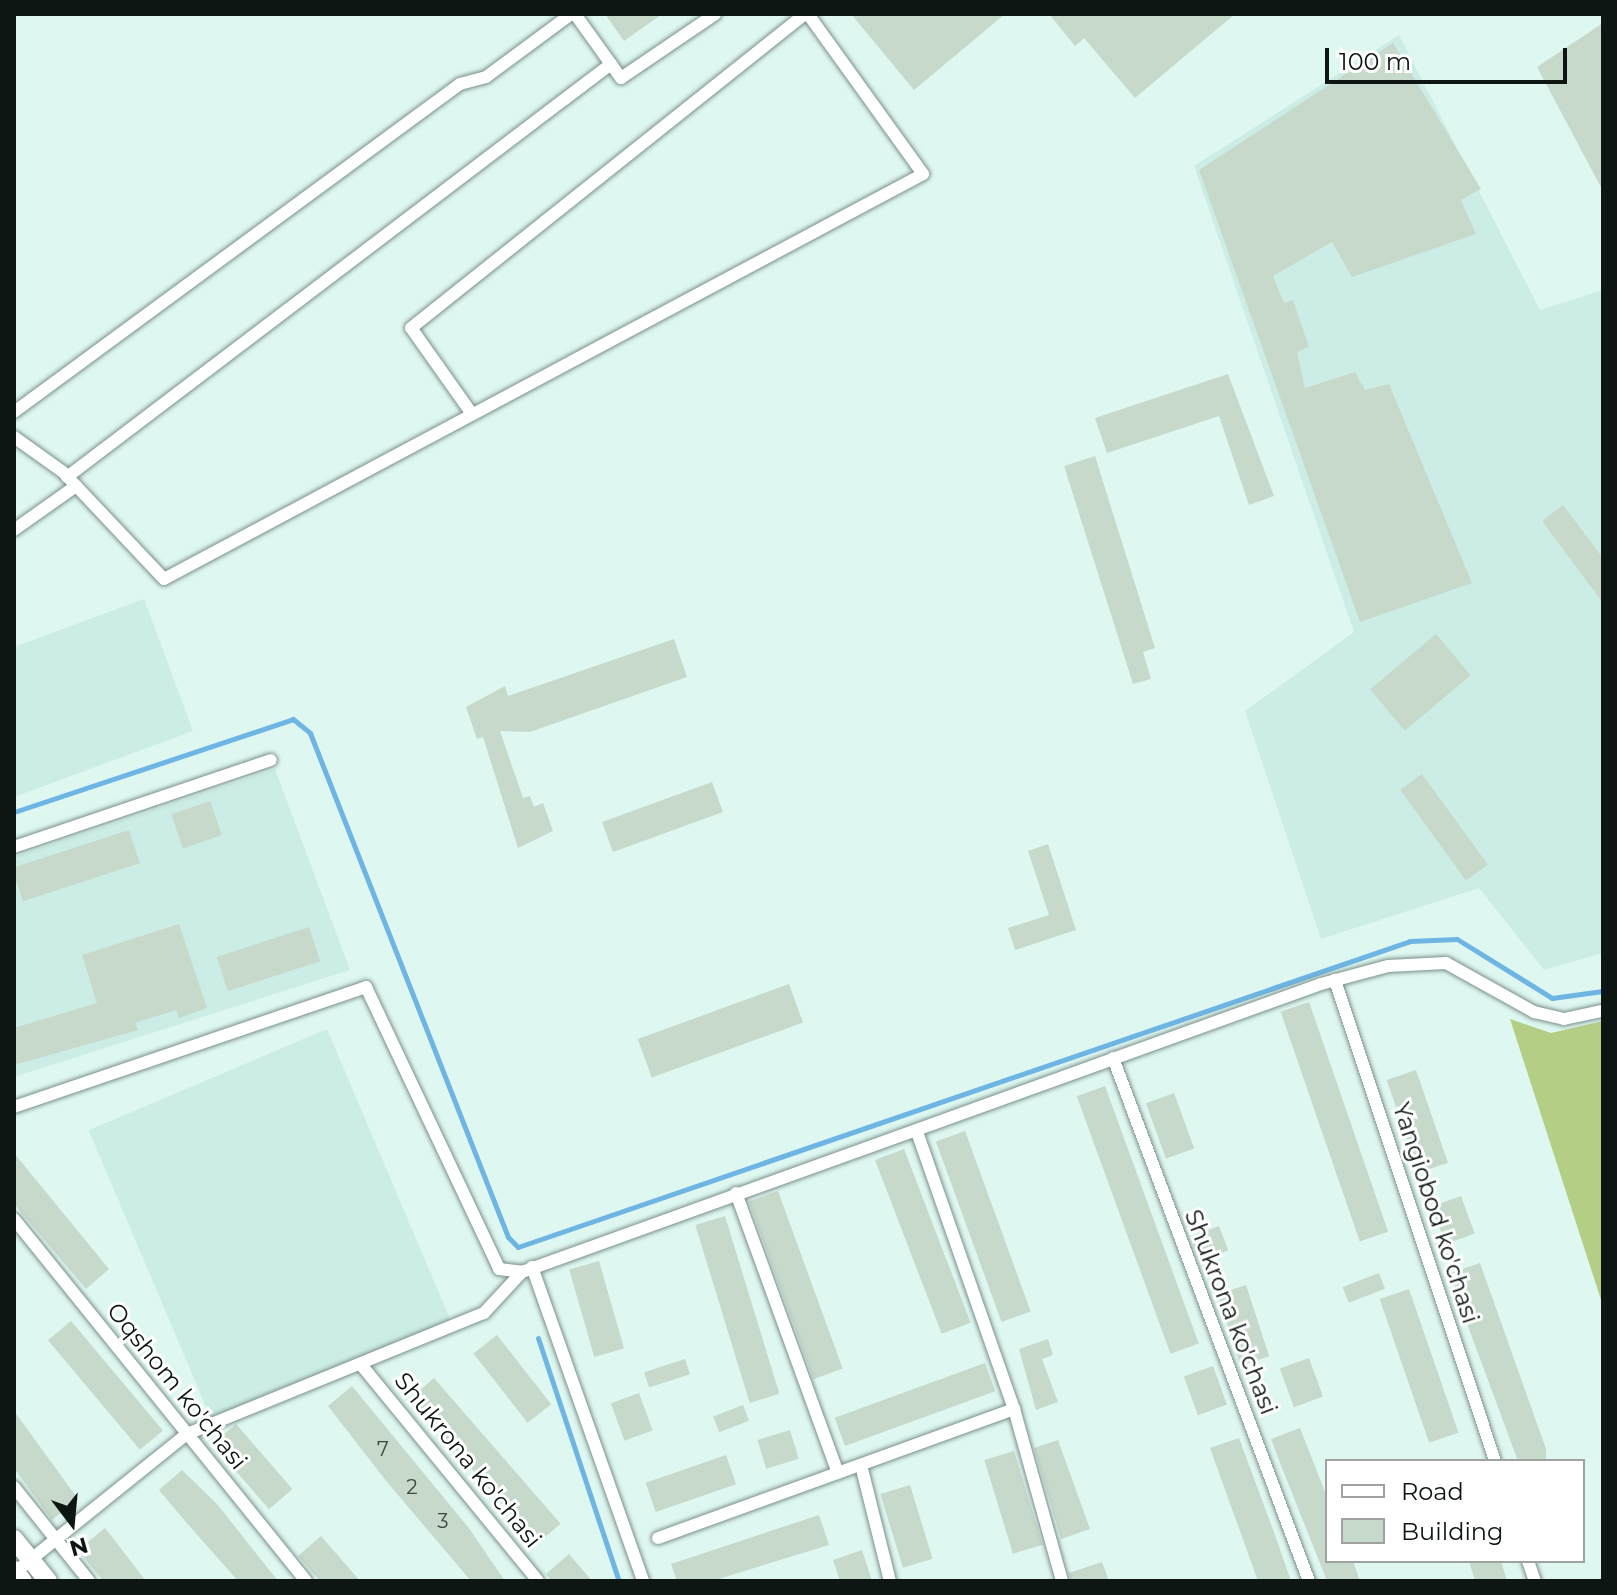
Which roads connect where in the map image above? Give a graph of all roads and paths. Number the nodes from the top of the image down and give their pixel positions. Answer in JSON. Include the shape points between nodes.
{"nodes":[{"id":1,"x":573,"y":14,"type":"edge"},
{"id":2,"x":715,"y":14,"type":"edge"},
{"id":3,"x":807,"y":14,"type":"edge"},
{"id":4,"x":611,"y":64,"type":"junction"},
{"id":5,"x":14,"y":412,"type":"edge"},
{"id":6,"x":472,"y":414,"type":"junction"},
{"id":7,"x":14,"y":437,"type":"edge"},
{"id":8,"x":72,"y":481,"type":"junction"},
{"id":9,"x":14,"y":530,"type":"edge"},
{"id":10,"x":271,"y":760,"type":"dead end"},
{"id":11,"x":14,"y":847,"type":"edge"},
{"id":12,"x":1335,"y":980,"type":"junction"},
{"id":13,"x":1603,"y":1011,"type":"edge"},
{"id":14,"x":1113,"y":1058,"type":"junction"},
{"id":15,"x":14,"y":1107,"type":"edge"},
{"id":16,"x":917,"y":1132,"type":"junction"},
{"id":17,"x":736,"y":1193,"type":"junction"},
{"id":18,"x":14,"y":1219,"type":"edge"},
{"id":19,"x":527,"y":1270,"type":"junction"},
{"id":20,"x":363,"y":1367,"type":"junction"},
{"id":21,"x":1014,"y":1409,"type":"junction"},
{"id":22,"x":187,"y":1434,"type":"junction"},
{"id":23,"x":1494,"y":1459,"type":"edge"},
{"id":24,"x":861,"y":1465,"type":"junction"},
{"id":25,"x":838,"y":1473,"type":"junction"},
{"id":26,"x":14,"y":1487,"type":"edge"},
{"id":27,"x":658,"y":1538,"type":"dead end"},
{"id":28,"x":14,"y":1539,"type":"edge"},
{"id":29,"x":56,"y":1540,"type":"junction"},
{"id":30,"x":19,"y":1571,"type":"edge"},
{"id":31,"x":48,"y":1581,"type":"edge"},
{"id":32,"x":89,"y":1581,"type":"edge"},
{"id":33,"x":306,"y":1581,"type":"edge"},
{"id":34,"x":538,"y":1581,"type":"edge"},
{"id":35,"x":643,"y":1581,"type":"edge"},
{"id":36,"x":890,"y":1581,"type":"edge"},
{"id":37,"x":1062,"y":1581,"type":"edge"},
{"id":38,"x":1309,"y":1581,"type":"edge"}],
"edges":[{"from":1,"to":4,"type":"street"},
{"from":1,"to":5,"type":"street","via":[[486,77],[460,84]]},
{"from":2,"to":4,"type":"street","via":[[621,78]]},
{"from":3,"to":6,"type":"street","via":[[411,328]]},
{"from":3,"to":6,"type":"street","via":[[923,174]]},
{"from":4,"to":8,"type":"street"},
{"from":6,"to":8,"type":"street","via":[[164,579]]},
{"from":7,"to":8,"type":"street"},
{"from":8,"to":9,"type":"street"},
{"from":10,"to":11,"type":"street"},
{"from":12,"to":13,"type":"street","via":[[1446,963],[1534,1012],[1564,1019]]},
{"from":12,"to":14,"type":"street"},
{"from":12,"to":23,"type":"street","name":"Yangiobod ko'chasi"},
{"from":14,"to":16,"type":"street"},
{"from":14,"to":38,"type":"street","name":"Shukrona ko'chasi"},
{"from":15,"to":19,"type":"street","via":[[366,987],[499,1269]]},
{"from":16,"to":17,"type":"street"},
{"from":16,"to":21,"type":"street"},
{"from":17,"to":19,"type":"street"},
{"from":17,"to":25,"type":"street"},
{"from":18,"to":22,"type":"street","name":"Oqshom ko'chasi"},
{"from":19,"to":20,"type":"street","via":[[484,1313]]},
{"from":19,"to":35,"type":"street"},
{"from":20,"to":22,"type":"street"},
{"from":20,"to":34,"type":"street","name":"Shukrona ko'chasi"},
{"from":21,"to":24,"type":"street"},
{"from":21,"to":37,"type":"street"},
{"from":22,"to":29,"type":"street"},
{"from":22,"to":33,"type":"street","name":"Oqshom ko'chasi"},
{"from":24,"to":25,"type":"street"},
{"from":24,"to":36,"type":"street"},
{"from":25,"to":27,"type":"street"},
{"from":26,"to":29,"type":"street"},
{"from":28,"to":30,"type":"main road"},
{"from":29,"to":30,"type":"street"},
{"from":29,"to":32,"type":"street"},
{"from":30,"to":31,"type":"main road"}]}
